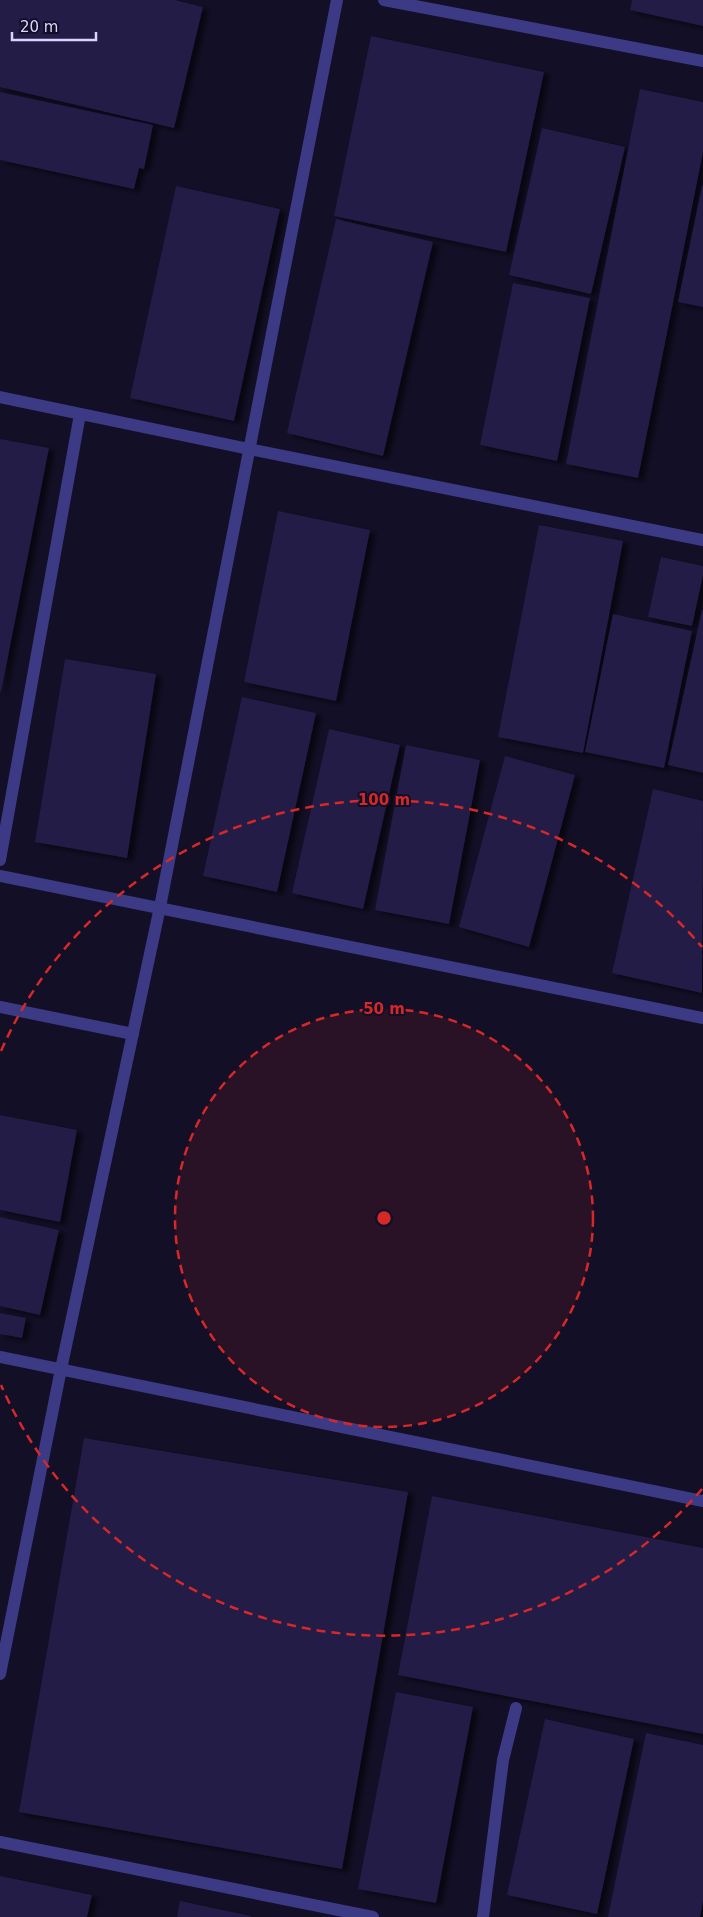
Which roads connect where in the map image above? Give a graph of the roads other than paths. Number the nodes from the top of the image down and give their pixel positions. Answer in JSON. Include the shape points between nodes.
{"nodes":[{"id":1,"x":336,"y":0,"type":"edge"},
{"id":2,"x":384,"y":0,"type":"edge"},
{"id":3,"x":703,"y":61,"type":"edge"},
{"id":4,"x":0,"y":397,"type":"edge"},
{"id":5,"x":80,"y":414,"type":"junction"},
{"id":6,"x":249,"y":449,"type":"junction"},
{"id":7,"x":703,"y":540,"type":"edge"},
{"id":8,"x":0,"y":860,"type":"edge"},
{"id":9,"x":0,"y":876,"type":"edge"},
{"id":10,"x":160,"y":907,"type":"junction"},
{"id":11,"x":0,"y":1007,"type":"edge"},
{"id":12,"x":703,"y":1018,"type":"edge"},
{"id":13,"x":133,"y":1034,"type":"junction"},
{"id":14,"x":0,"y":1357,"type":"edge"},
{"id":15,"x":61,"y":1368,"type":"junction"},
{"id":16,"x":703,"y":1501,"type":"edge"},
{"id":17,"x":0,"y":1674,"type":"edge"},
{"id":18,"x":516,"y":1708,"type":"dead end"},
{"id":19,"x":0,"y":1842,"type":"edge"},
{"id":20,"x":373,"y":1917,"type":"edge"},
{"id":21,"x":483,"y":1917,"type":"edge"}],
"edges":[{"from":1,"to":6,"type":"street"},
{"from":2,"to":3,"type":"street"},
{"from":4,"to":5,"type":"street"},
{"from":5,"to":6,"type":"street"},
{"from":5,"to":8,"type":"street"},
{"from":6,"to":7,"type":"street"},
{"from":6,"to":10,"type":"street"},
{"from":9,"to":10,"type":"street"},
{"from":10,"to":12,"type":"street"},
{"from":10,"to":13,"type":"street"},
{"from":11,"to":13,"type":"street"},
{"from":13,"to":15,"type":"street"},
{"from":14,"to":15,"type":"street"},
{"from":15,"to":16,"type":"street"},
{"from":15,"to":17,"type":"street"},
{"from":18,"to":21,"type":"street","via":[[504,1760]]},
{"from":19,"to":20,"type":"street"}]}
